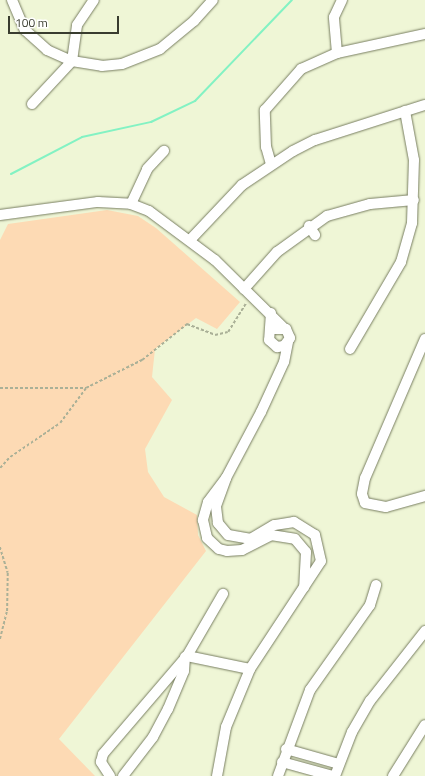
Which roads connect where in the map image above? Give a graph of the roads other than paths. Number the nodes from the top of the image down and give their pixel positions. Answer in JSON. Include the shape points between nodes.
{"nodes":[{"id":1,"x":12,"y":0,"type":"edge"},
{"id":2,"x":94,"y":0,"type":"edge"},
{"id":3,"x":213,"y":0,"type":"edge"},
{"id":4,"x":342,"y":0,"type":"edge"},
{"id":5,"x":425,"y":34,"type":"edge"},
{"id":6,"x":337,"y":53,"type":"junction"},
{"id":7,"x":72,"y":61,"type":"junction"},
{"id":8,"x":32,"y":104,"type":"dead end"},
{"id":9,"x":425,"y":105,"type":"edge"},
{"id":10,"x":404,"y":111,"type":"junction"},
{"id":11,"x":164,"y":151,"type":"dead end"},
{"id":12,"x":271,"y":164,"type":"junction"},
{"id":13,"x":414,"y":200,"type":"junction"},
{"id":14,"x":131,"y":204,"type":"junction"},
{"id":15,"x":0,"y":215,"type":"edge"},
{"id":16,"x":309,"y":226,"type":"junction"},
{"id":17,"x":316,"y":235,"type":"dead end"},
{"id":18,"x":190,"y":240,"type":"junction"},
{"id":19,"x":247,"y":292,"type":"junction"},
{"id":20,"x":271,"y":313,"type":"junction"},
{"id":21,"x":283,"y":327,"type":"junction"},
{"id":22,"x":272,"y":329,"type":"junction"},
{"id":23,"x":425,"y":339,"type":"edge"},
{"id":24,"x":288,"y":342,"type":"junction"},
{"id":25,"x":277,"y":347,"type":"junction"},
{"id":26,"x":350,"y":349,"type":"dead end"},
{"id":27,"x":284,"y":362,"type":"junction"},
{"id":28,"x":226,"y":478,"type":"junction"},
{"id":29,"x":425,"y":496,"type":"edge"},
{"id":30,"x":376,"y":585,"type":"dead end"},
{"id":31,"x":304,"y":587,"type":"junction"},
{"id":32,"x":223,"y":594,"type":"dead end"},
{"id":33,"x":425,"y":632,"type":"edge"},
{"id":34,"x":186,"y":656,"type":"junction"},
{"id":35,"x":250,"y":669,"type":"junction"},
{"id":36,"x":425,"y":725,"type":"edge"},
{"id":37,"x":286,"y":749,"type":"junction"},
{"id":38,"x":282,"y":762,"type":"junction"},
{"id":39,"x":339,"y":764,"type":"junction"},
{"id":40,"x":110,"y":776,"type":"edge"},
{"id":41,"x":123,"y":776,"type":"edge"},
{"id":42,"x":217,"y":776,"type":"edge"},
{"id":43,"x":278,"y":776,"type":"edge"},
{"id":44,"x":334,"y":776,"type":"edge"},
{"id":45,"x":394,"y":776,"type":"edge"}],
"edges":[{"from":1,"to":7,"type":"street","via":[[25,30],[47,50]]},
{"from":2,"to":7,"type":"street","via":[[78,25]]},
{"from":3,"to":7,"type":"street","via":[[178,35],[142,58],[102,66]]},
{"from":4,"to":6,"type":"street","via":[[334,17]]},
{"from":5,"to":6,"type":"street"},
{"from":6,"to":12,"type":"street","via":[[301,68],[264,110],[266,147]]},
{"from":7,"to":8,"type":"street"},
{"from":9,"to":10,"type":"street"},
{"from":10,"to":12,"type":"street","via":[[316,140]]},
{"from":10,"to":13,"type":"street","via":[[414,160]]},
{"from":11,"to":14,"type":"street","via":[[147,169]]},
{"from":12,"to":18,"type":"street","via":[[228,198]]},
{"from":13,"to":16,"type":"street","via":[[346,210]]},
{"from":13,"to":26,"type":"street","via":[[412,223],[401,262]]},
{"from":14,"to":15,"type":"street","via":[[98,202]]},
{"from":14,"to":18,"type":"street","via":[[149,211]]},
{"from":16,"to":17,"type":"street"},
{"from":16,"to":19,"type":"street","via":[[277,252]]},
{"from":18,"to":19,"type":"street"},
{"from":19,"to":20,"type":"street"},
{"from":20,"to":21,"type":"street"},
{"from":20,"to":22,"type":"street"},
{"from":21,"to":22,"type":"street"},
{"from":21,"to":24,"type":"street","via":[[289,333]]},
{"from":22,"to":25,"type":"street","via":[[268,340]]},
{"from":23,"to":29,"type":"street","via":[[365,478],[362,494],[365,503],[386,507]]},
{"from":24,"to":25,"type":"street"},
{"from":24,"to":27,"type":"street"},
{"from":25,"to":27,"type":"street"},
{"from":27,"to":28,"type":"street"},
{"from":28,"to":31,"type":"street","via":[[216,506],[218,523],[228,535],[251,539],[274,525],[294,522],[315,535],[321,561]]},
{"from":28,"to":31,"type":"street","via":[[204,510],[207,538],[219,550],[236,552],[271,535],[295,539],[306,552]]},
{"from":30,"to":37,"type":"street","via":[[370,605],[310,690]]},
{"from":31,"to":35,"type":"street"},
{"from":32,"to":34,"type":"street"},
{"from":33,"to":39,"type":"street","via":[[370,701]]},
{"from":34,"to":35,"type":"street"},
{"from":34,"to":40,"type":"street","via":[[103,754],[101,762]]},
{"from":34,"to":41,"type":"street","via":[[184,672],[154,737]]},
{"from":35,"to":42,"type":"street","via":[[226,727]]},
{"from":36,"to":45,"type":"street"},
{"from":37,"to":38,"type":"street"},
{"from":37,"to":39,"type":"street"},
{"from":38,"to":43,"type":"street"},
{"from":38,"to":44,"type":"street"},
{"from":39,"to":44,"type":"street"}]}
